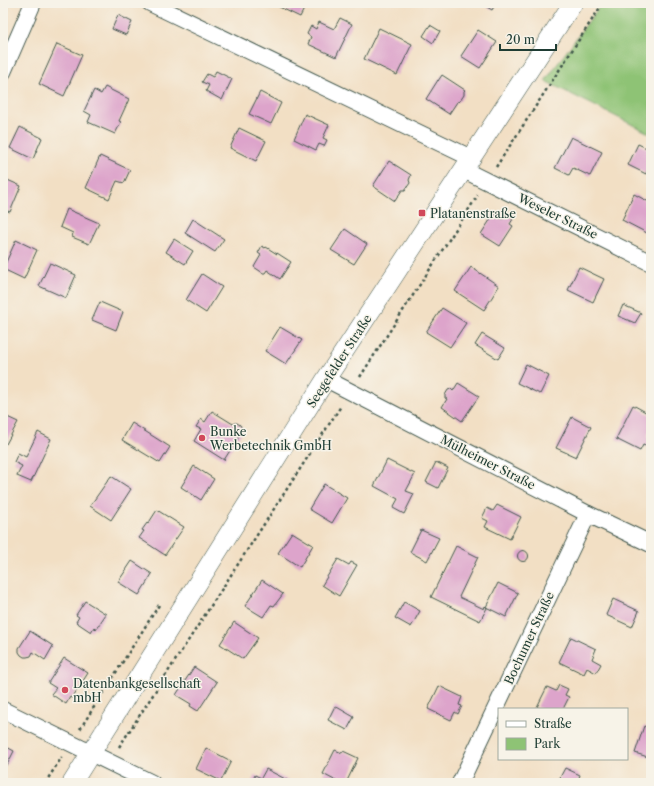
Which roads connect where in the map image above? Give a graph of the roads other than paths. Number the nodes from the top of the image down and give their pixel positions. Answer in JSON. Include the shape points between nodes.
{"nodes":[{"id":1,"x":33,"y":3,"type":"edge"},
{"id":2,"x":150,"y":3,"type":"edge"},
{"id":3,"x":573,"y":3,"type":"edge"},
{"id":4,"x":3,"y":72,"type":"edge"},
{"id":5,"x":468,"y":164,"type":"junction"},
{"id":6,"x":651,"y":263,"type":"edge"},
{"id":7,"x":326,"y":379,"type":"junction"},
{"id":8,"x":588,"y":514,"type":"junction"},
{"id":9,"x":651,"y":544,"type":"edge"},
{"id":10,"x":3,"y":710,"type":"edge"},
{"id":11,"x":92,"y":753,"type":"junction"},
{"id":12,"x":72,"y":783,"type":"edge"},
{"id":13,"x":152,"y":783,"type":"edge"},
{"id":14,"x":460,"y":783,"type":"edge"}],
"edges":[{"from":1,"to":4,"type":"street"},
{"from":2,"to":5,"type":"street"},
{"from":3,"to":5,"type":"street","name":"Seegefelder Straße"},
{"from":5,"to":6,"type":"street","name":"Weseler Straße"},
{"from":5,"to":7,"type":"street","name":"Seegefelder Straße"},
{"from":7,"to":8,"type":"street","name":"Mülheimer Straße"},
{"from":7,"to":11,"type":"street","name":"Seegefelder Straße"},
{"from":8,"to":9,"type":"street","name":"Mülheimer Straße"},
{"from":8,"to":14,"type":"street","name":"Bochumer Straße"},
{"from":10,"to":11,"type":"street"},
{"from":11,"to":12,"type":"street","name":"Seegefelder Straße"},
{"from":11,"to":13,"type":"street"}]}
